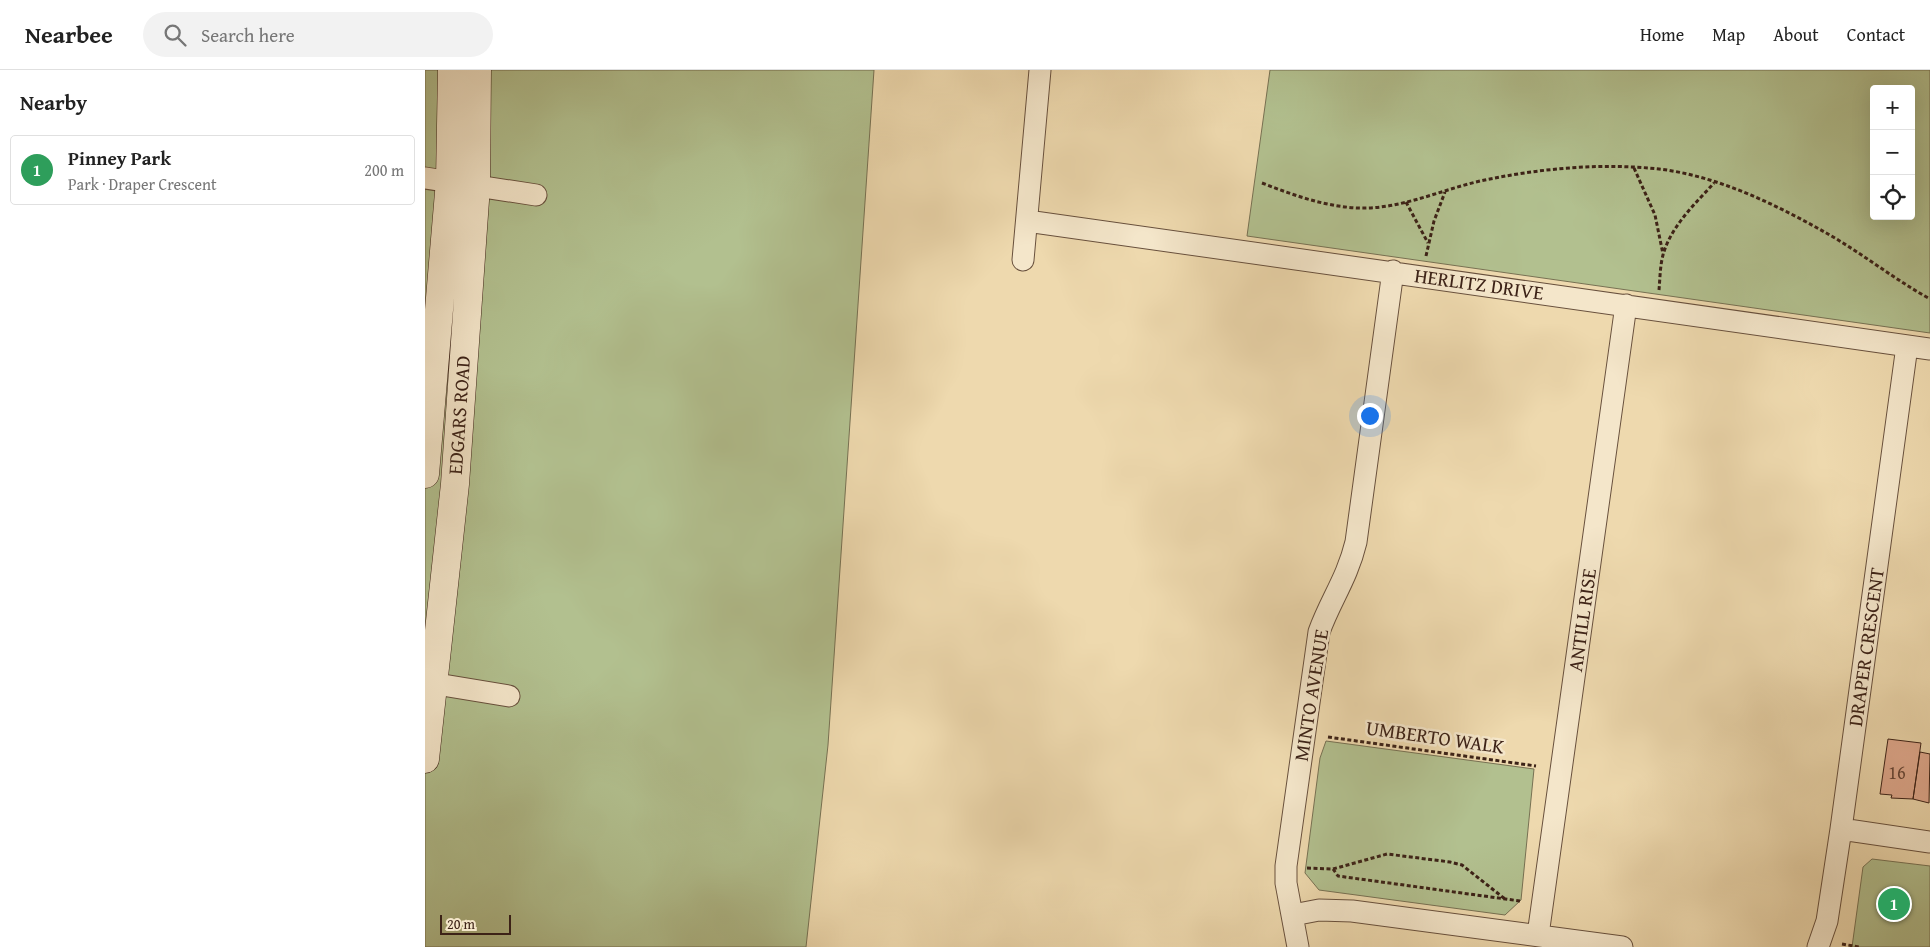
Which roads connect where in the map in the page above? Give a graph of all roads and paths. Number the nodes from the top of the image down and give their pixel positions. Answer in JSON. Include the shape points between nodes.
{"nodes":[{"id":1,"x":452,"y":70,"type":"edge"},
{"id":2,"x":477,"y":70,"type":"edge"},
{"id":3,"x":1040,"y":70,"type":"edge"},
{"id":4,"x":1634,"y":167,"type":"junction"},
{"id":5,"x":437,"y":179,"type":"edge"},
{"id":6,"x":1262,"y":183,"type":"dead end"},
{"id":7,"x":1714,"y":183,"type":"junction"},
{"id":8,"x":476,"y":186,"type":"junction"},
{"id":9,"x":1445,"y":192,"type":"junction"},
{"id":10,"x":535,"y":195,"type":"dead end"},
{"id":11,"x":1406,"y":202,"type":"junction"},
{"id":12,"x":1027,"y":221,"type":"junction"},
{"id":13,"x":1428,"y":243,"type":"junction"},
{"id":14,"x":1663,"y":255,"type":"junction"},
{"id":15,"x":1023,"y":260,"type":"dead end"},
{"id":16,"x":1393,"y":271,"type":"junction"},
{"id":17,"x":1424,"y":276,"type":"junction"},
{"id":18,"x":1930,"y":298,"type":"edge"},
{"id":19,"x":1626,"y":305,"type":"junction"},
{"id":20,"x":1656,"y":309,"type":"junction"},
{"id":21,"x":1907,"y":346,"type":"junction"},
{"id":22,"x":1930,"y":349,"type":"edge"},
{"id":23,"x":425,"y":474,"type":"edge"},
{"id":24,"x":429,"y":683,"type":"edge"},
{"id":25,"x":509,"y":696,"type":"dead end"},
{"id":26,"x":1329,"y":737,"type":"dead end"},
{"id":27,"x":425,"y":759,"type":"edge"},
{"id":28,"x":1537,"y":766,"type":"dead end"},
{"id":29,"x":1841,"y":829,"type":"junction"},
{"id":30,"x":1930,"y":842,"type":"edge"},
{"id":31,"x":1286,"y":866,"type":"junction"},
{"id":32,"x":1333,"y":869,"type":"junction"},
{"id":33,"x":1506,"y":900,"type":"junction"},
{"id":34,"x":1543,"y":904,"type":"junction"},
{"id":35,"x":1293,"y":914,"type":"junction"},
{"id":36,"x":1538,"y":935,"type":"junction"},
{"id":37,"x":1298,"y":947,"type":"edge"},
{"id":38,"x":1622,"y":947,"type":"edge"},
{"id":39,"x":1819,"y":947,"type":"edge"}],
"edges":[{"from":1,"to":5,"type":"main road","name":"EDGARS ROAD"},
{"from":2,"to":8,"type":"main road","name":"EDGARS ROAD"},
{"from":3,"to":12,"type":"street"},
{"from":4,"to":7,"type":"path"},
{"from":4,"to":9,"type":"path","via":[[1537,172],[1489,179]]},
{"from":4,"to":14,"type":"path","via":[[1655,215]]},
{"from":5,"to":8,"type":"street"},
{"from":5,"to":23,"type":"main road","name":"EDGARS ROAD"},
{"from":6,"to":11,"type":"path","via":[[1308,200],[1339,206],[1359,208]]},
{"from":7,"to":14,"type":"path","via":[[1687,212]]},
{"from":7,"to":18,"type":"path","via":[[1749,195],[1829,234]]},
{"from":8,"to":10,"type":"street"},
{"from":8,"to":24,"type":"main road","name":"EDGARS ROAD","via":[[455,484]]},
{"from":9,"to":11,"type":"path"},
{"from":9,"to":13,"type":"path"},
{"from":11,"to":13,"type":"path"},
{"from":12,"to":15,"type":"street"},
{"from":12,"to":16,"type":"street","name":"HERLITZ DRIVE"},
{"from":13,"to":17,"type":"path"},
{"from":14,"to":20,"type":"path"},
{"from":16,"to":17,"type":"street","name":"HERLITZ DRIVE"},
{"from":16,"to":31,"type":"street","name":"MINTO AVENUE","via":[[1356,542],[1350,567],[1319,632]]},
{"from":17,"to":19,"type":"street","name":"HERLITZ DRIVE"},
{"from":19,"to":20,"type":"street","name":"HERLITZ DRIVE"},
{"from":19,"to":34,"type":"street","name":"ANTILL RISE"},
{"from":20,"to":21,"type":"street","name":"HERLITZ DRIVE"},
{"from":21,"to":22,"type":"street","name":"HERLITZ DRIVE"},
{"from":21,"to":29,"type":"street","name":"DRAPER CRESCENT"},
{"from":24,"to":25,"type":"street"},
{"from":24,"to":27,"type":"main road","name":"EDGARS ROAD"},
{"from":26,"to":28,"type":"path","name":"UMBERTO WALK"},
{"from":29,"to":30,"type":"street"},
{"from":29,"to":39,"type":"street","name":"DRAPER CRESCENT","via":[[1827,921]]},
{"from":31,"to":32,"type":"path"},
{"from":31,"to":35,"type":"street","name":"MINTO AVENUE"},
{"from":32,"to":33,"type":"path","via":[[1337,876]]},
{"from":32,"to":33,"type":"path","via":[[1387,854],[1450,862],[1463,865]]},
{"from":33,"to":34,"type":"path"},
{"from":34,"to":36,"type":"street","name":"ANTILL RISE"},
{"from":35,"to":36,"type":"street","via":[[1342,910]]},
{"from":35,"to":37,"type":"street","name":"MINTO AVENUE"},
{"from":36,"to":38,"type":"street"}]}
